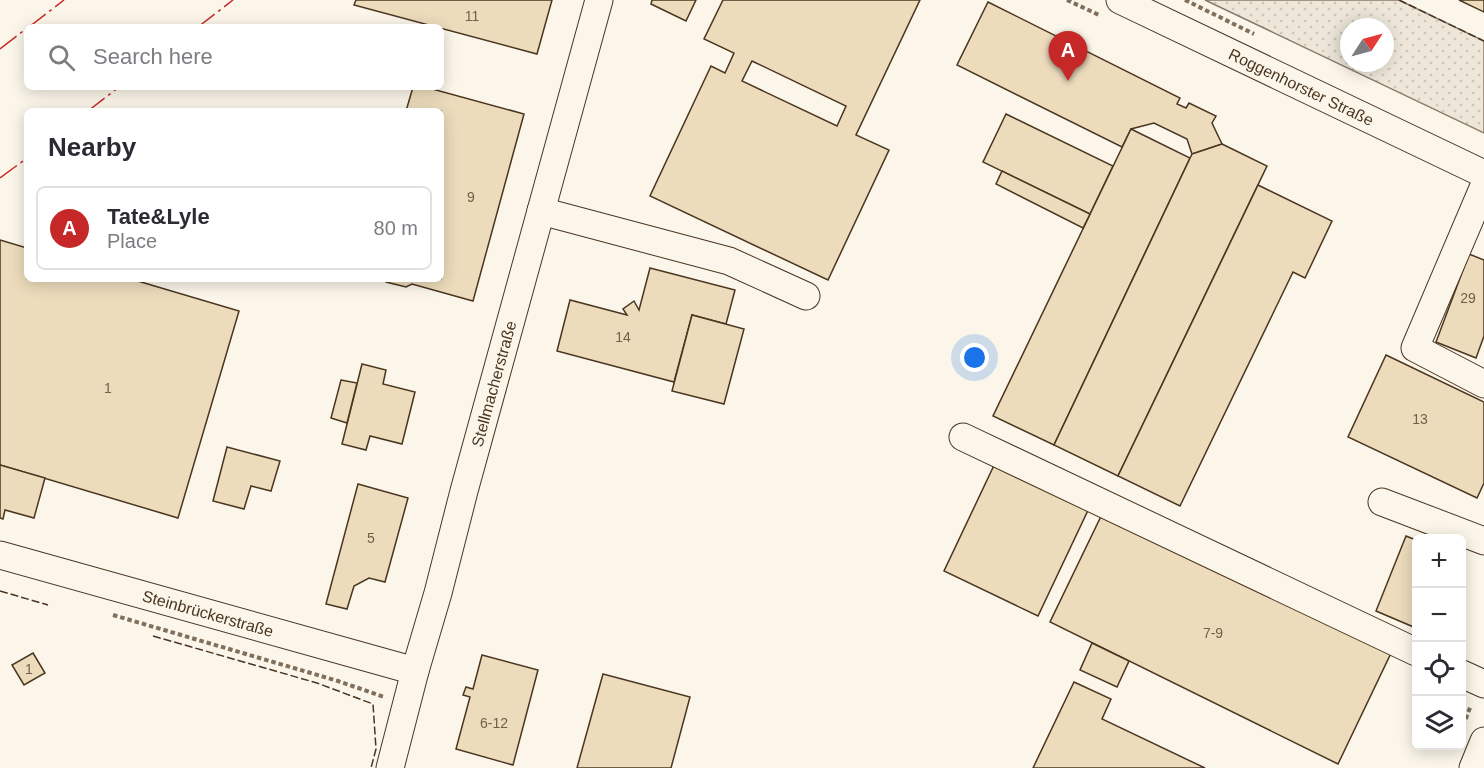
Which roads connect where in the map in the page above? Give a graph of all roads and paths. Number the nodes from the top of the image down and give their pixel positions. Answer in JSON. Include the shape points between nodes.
{"nodes":[{"id":1,"x":599,"y":0,"type":"edge"},
{"id":2,"x":1120,"y":0,"type":"edge"},
{"id":3,"x":1484,"y":174,"type":"edge"},
{"id":4,"x":1484,"y":186,"type":"edge"},
{"id":5,"x":541,"y":211,"type":"junction"},
{"id":6,"x":806,"y":296,"type":"dead end"},
{"id":7,"x":1484,"y":384,"type":"edge"},
{"id":8,"x":963,"y":437,"type":"dead end"},
{"id":9,"x":1382,"y":502,"type":"dead end"},
{"id":10,"x":1484,"y":541,"type":"edge"},
{"id":11,"x":0,"y":555,"type":"edge"},
{"id":12,"x":107,"y":614,"type":"dead end"},
{"id":13,"x":1412,"y":650,"type":"edge"},
{"id":14,"x":415,"y":671,"type":"junction"},
{"id":15,"x":1466,"y":676,"type":"edge"},
{"id":16,"x":1484,"y":684,"type":"edge"},
{"id":17,"x":406,"y":704,"type":"junction"},
{"id":18,"x":1484,"y":741,"type":"edge"},
{"id":19,"x":390,"y":768,"type":"edge"},
{"id":20,"x":1473,"y":768,"type":"edge"}],
"edges":[{"from":1,"to":5,"type":"street","name":"Stellmacherstraße"},
{"from":2,"to":3,"type":"street","name":"Roggenhorster Straße"},
{"from":4,"to":7,"type":"street","via":[[1415,348]]},
{"from":5,"to":6,"type":"street","via":[[729,261]]},
{"from":5,"to":14,"type":"street","name":"Stellmacherstraße"},
{"from":8,"to":13,"type":"street"},
{"from":9,"to":10,"type":"street"},
{"from":11,"to":14,"type":"street","name":"Steinbrückerstraße"},
{"from":12,"to":17,"type":"path"},
{"from":14,"to":17,"type":"street","name":"Stellmacherstraße"},
{"from":15,"to":16,"type":"street"},
{"from":17,"to":19,"type":"street","name":"Stellmacherstraße"},
{"from":18,"to":20,"type":"street"}]}
